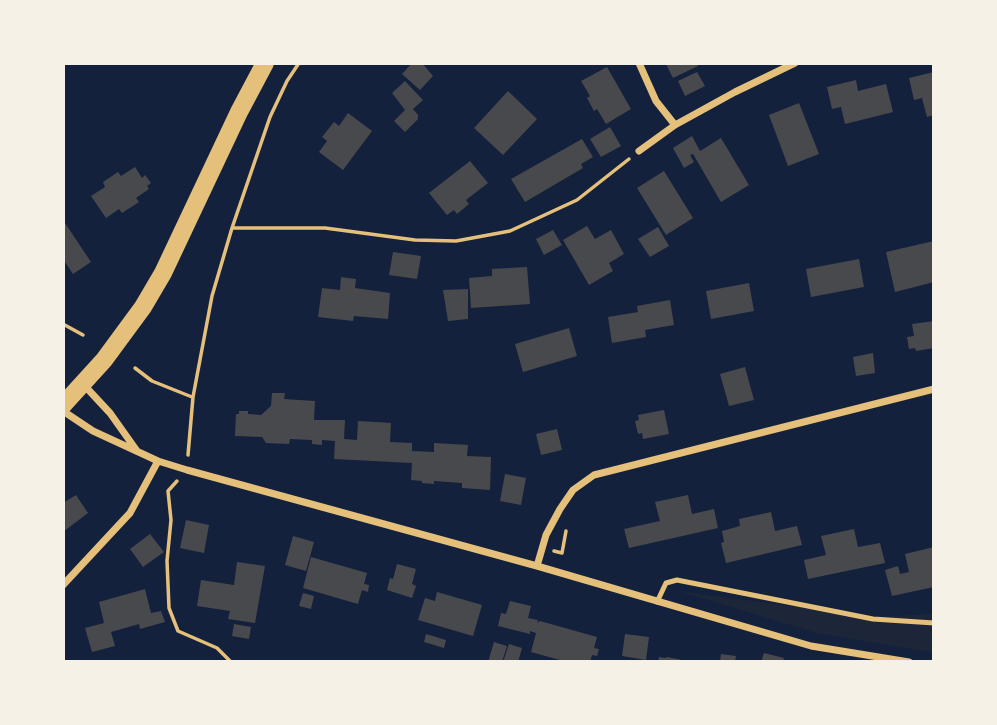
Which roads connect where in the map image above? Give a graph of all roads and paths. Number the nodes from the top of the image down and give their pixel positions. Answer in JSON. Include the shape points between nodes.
{"nodes":[{"id":1,"x":265,"y":63,"type":"edge"},
{"id":2,"x":299,"y":63,"type":"edge"},
{"id":3,"x":639,"y":63,"type":"edge"},
{"id":4,"x":795,"y":63,"type":"edge"},
{"id":5,"x":675,"y":125,"type":"junction"},
{"id":6,"x":639,"y":151,"type":"joint"},
{"id":7,"x":232,"y":228,"type":"junction"},
{"id":8,"x":63,"y":324,"type":"edge"},
{"id":9,"x":83,"y":335,"type":"dead end"},
{"id":10,"x":135,"y":368,"type":"dead end"},
{"id":11,"x":83,"y":384,"type":"junction"},
{"id":12,"x":934,"y":389,"type":"edge"},
{"id":13,"x":193,"y":397,"type":"junction"},
{"id":14,"x":63,"y":405,"type":"edge"},
{"id":15,"x":63,"y":411,"type":"edge"},
{"id":16,"x":137,"y":452,"type":"junction"},
{"id":17,"x":158,"y":461,"type":"junction"},
{"id":18,"x":187,"y":470,"type":"junction"},
{"id":19,"x":569,"y":522,"type":"dead end"},
{"id":20,"x":542,"y":548,"type":"junction"},
{"id":21,"x":537,"y":566,"type":"junction"},
{"id":22,"x":63,"y":585,"type":"edge"},
{"id":23,"x":657,"y":602,"type":"junction"},
{"id":24,"x":934,"y":622,"type":"edge"},
{"id":25,"x":231,"y":662,"type":"edge"},
{"id":26,"x":909,"y":662,"type":"edge"}],
"edges":[{"from":1,"to":11,"type":"main road","via":[[163,273],[143,307]]},
{"from":2,"to":7,"type":"path","via":[[270,117]]},
{"from":3,"to":5,"type":"street","via":[[656,101]]},
{"from":4,"to":5,"type":"street"},
{"from":5,"to":6,"type":"street"},
{"from":6,"to":7,"type":"path","via":[[577,200],[510,231],[456,241],[326,228]]},
{"from":7,"to":13,"type":"path","via":[[212,296]]},
{"from":8,"to":9,"type":"path"},
{"from":10,"to":13,"type":"path","via":[[152,381]]},
{"from":11,"to":14,"type":"main road"},
{"from":11,"to":16,"type":"street"},
{"from":12,"to":20,"type":"street","via":[[594,475],[573,490]]},
{"from":13,"to":18,"type":"path"},
{"from":15,"to":16,"type":"street"},
{"from":16,"to":17,"type":"street"},
{"from":17,"to":18,"type":"street"},
{"from":17,"to":22,"type":"street","via":[[130,513]]},
{"from":18,"to":21,"type":"street"},
{"from":18,"to":25,"type":"path","via":[[168,491],[169,608],[178,631],[217,648]]},
{"from":19,"to":20,"type":"path","via":[[562,553]]},
{"from":20,"to":21,"type":"street"},
{"from":21,"to":23,"type":"street"},
{"from":23,"to":24,"type":"lane","via":[[666,583],[677,580],[861,617]]},
{"from":23,"to":26,"type":"street","via":[[811,646]]}]}
